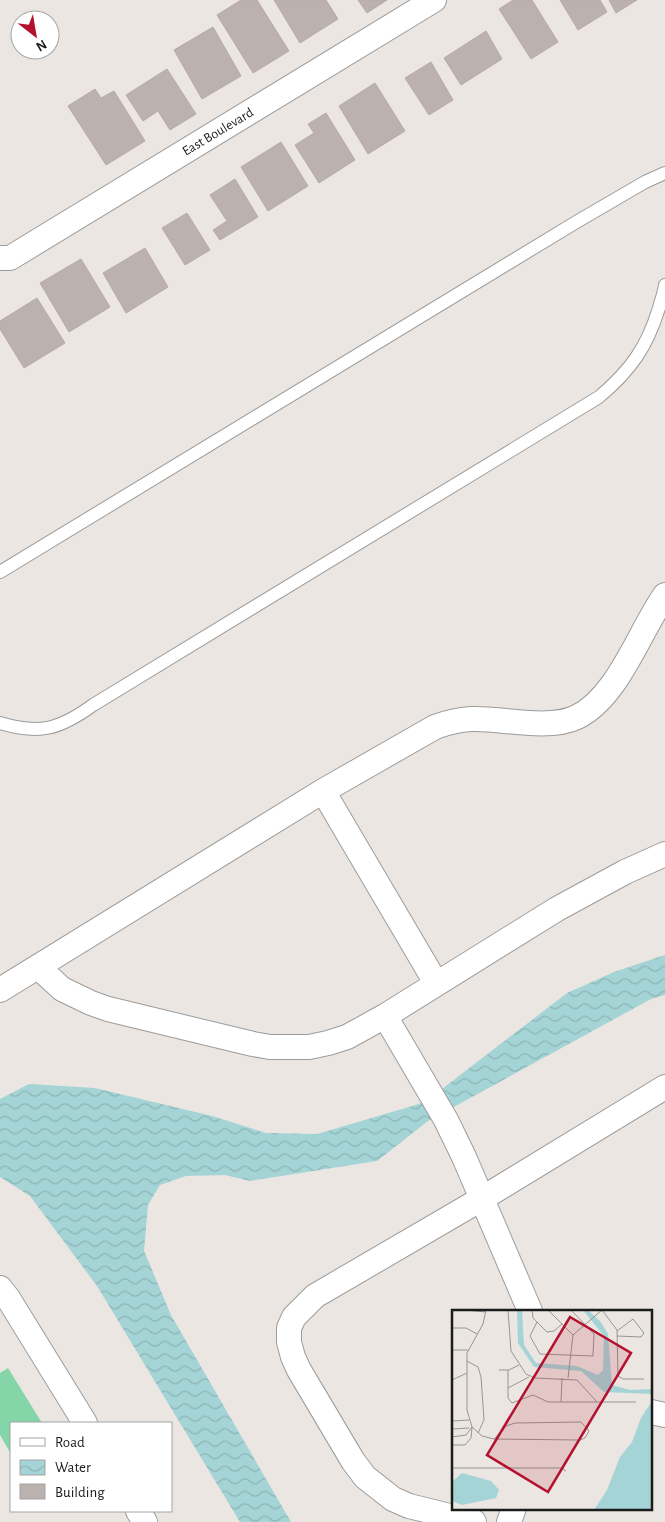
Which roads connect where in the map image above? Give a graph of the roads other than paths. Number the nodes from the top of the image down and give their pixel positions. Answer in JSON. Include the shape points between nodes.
{"nodes":[{"id":1,"x":434,"y":0,"type":"edge"},
{"id":2,"x":665,"y":173,"type":"edge"},
{"id":3,"x":0,"y":258,"type":"edge"},
{"id":4,"x":665,"y":285,"type":"edge"},
{"id":5,"x":0,"y":572,"type":"edge"},
{"id":6,"x":665,"y":595,"type":"edge"},
{"id":7,"x":0,"y":723,"type":"edge"},
{"id":8,"x":323,"y":791,"type":"junction"},
{"id":9,"x":665,"y":854,"type":"edge"},
{"id":10,"x":38,"y":967,"type":"junction"},
{"id":11,"x":436,"y":983,"type":"junction"},
{"id":12,"x":0,"y":990,"type":"edge"},
{"id":13,"x":385,"y":1016,"type":"junction"},
{"id":14,"x":665,"y":1087,"type":"edge"},
{"id":15,"x":483,"y":1198,"type":"junction"},
{"id":16,"x":0,"y":1288,"type":"edge"},
{"id":17,"x":530,"y":1310,"type":"edge"},
{"id":18,"x":652,"y":1412,"type":"edge"},
{"id":19,"x":665,"y":1415,"type":"edge"},
{"id":20,"x":84,"y":1422,"type":"edge"},
{"id":21,"x":513,"y":1510,"type":"edge"},
{"id":22,"x":474,"y":1522,"type":"edge"},
{"id":23,"x":509,"y":1522,"type":"edge"}],
"edges":[{"from":1,"to":3,"type":"street","name":"East Boulevard","via":[[10,258]]},
{"from":2,"to":5,"type":"lane","via":[[578,221]]},
{"from":4,"to":7,"type":"lane","via":[[652,330],[642,350],[617,382],[599,397],[75,718],[42,729],[19,729]]},
{"from":6,"to":8,"type":"street","via":[[608,693],[576,718],[546,724],[483,718],[451,721],[418,736]]},
{"from":8,"to":10,"type":"street"},
{"from":8,"to":11,"type":"street"},
{"from":9,"to":11,"type":"street","via":[[581,896]]},
{"from":10,"to":12,"type":"street"},
{"from":10,"to":13,"type":"street","via":[[62,988],[108,1009],[270,1048],[328,1043],[347,1037]]},
{"from":11,"to":13,"type":"street"},
{"from":13,"to":15,"type":"street","via":[[446,1120]]},
{"from":14,"to":15,"type":"street"},
{"from":15,"to":17,"type":"street"},
{"from":15,"to":22,"type":"street","via":[[315,1296],[294,1316],[289,1328],[292,1357],[298,1370],[365,1477],[393,1500]]},
{"from":16,"to":20,"type":"street"},
{"from":18,"to":19,"type":"street"},
{"from":21,"to":23,"type":"street"}]}
